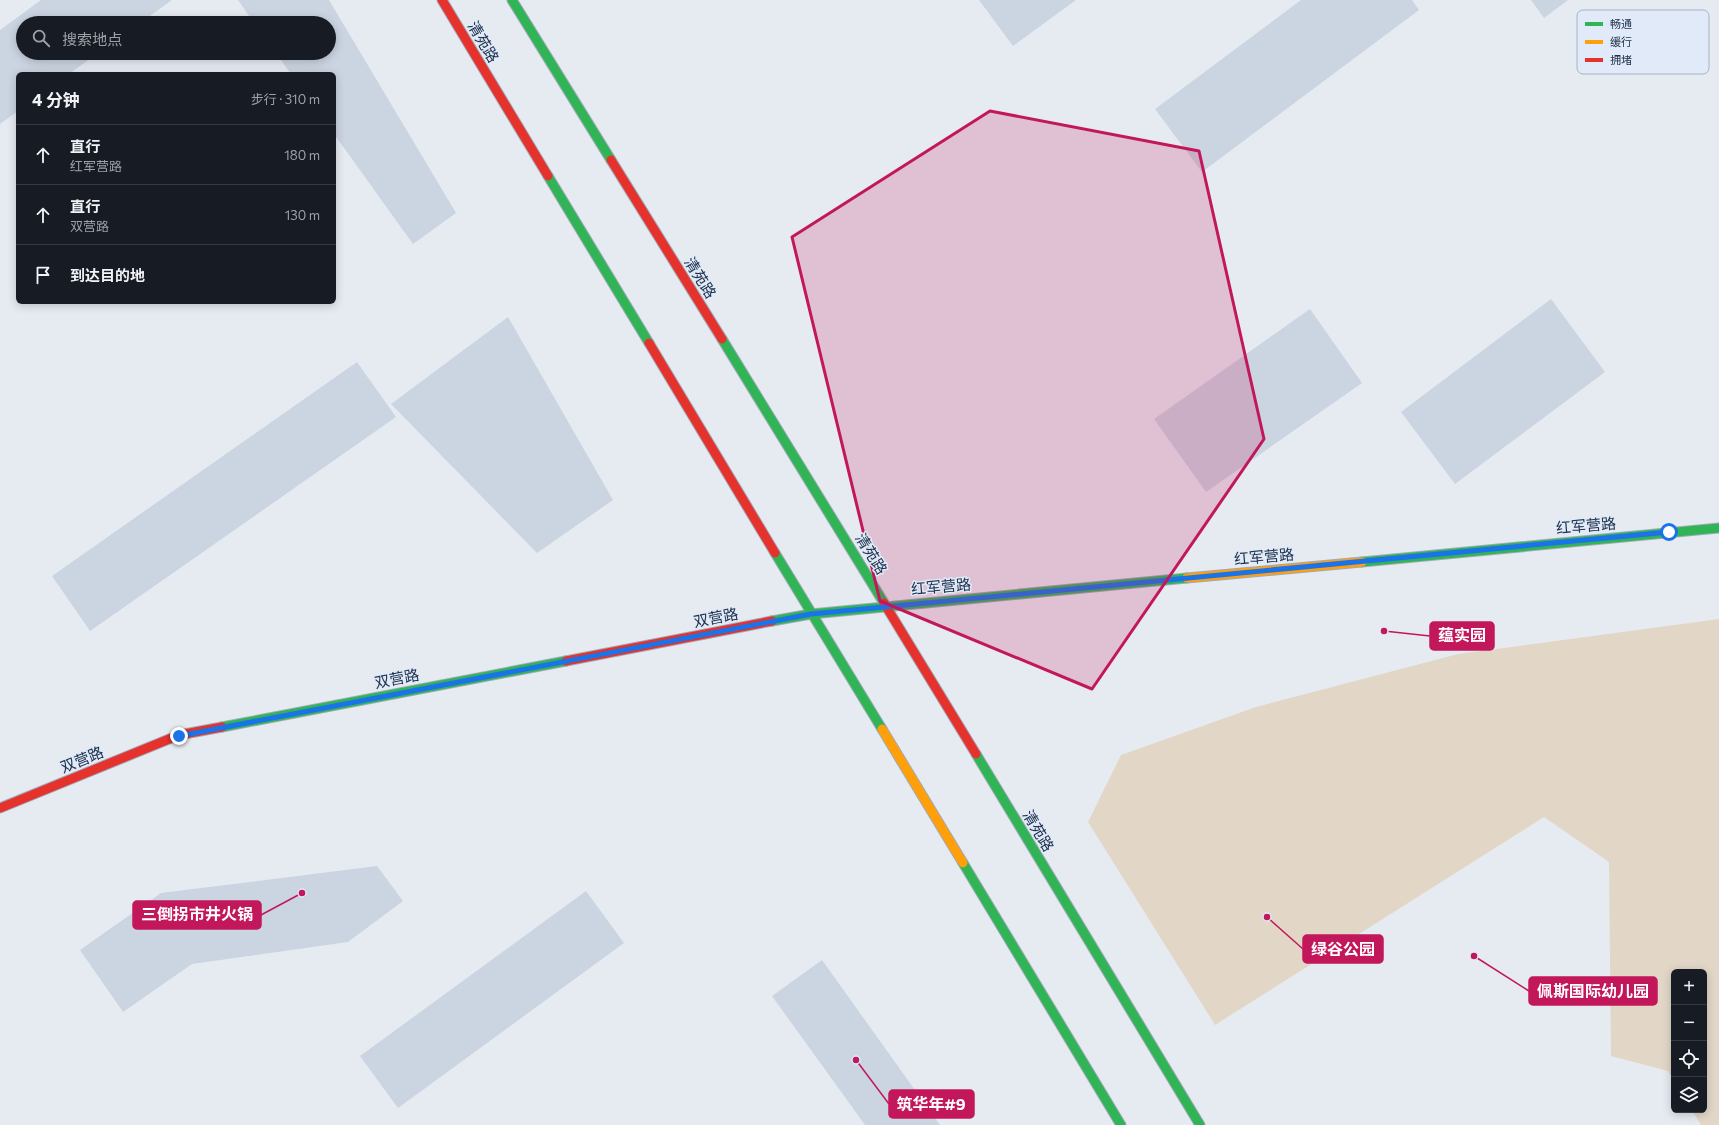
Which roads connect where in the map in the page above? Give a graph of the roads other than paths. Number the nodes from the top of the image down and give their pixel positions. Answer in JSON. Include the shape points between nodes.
{"nodes":[{"id":1,"x":442,"y":0,"type":"edge"},
{"id":2,"x":512,"y":0,"type":"edge"},
{"id":3,"x":1719,"y":528,"type":"edge"},
{"id":4,"x":887,"y":607,"type":"junction"},
{"id":5,"x":811,"y":614,"type":"junction"},
{"id":6,"x":0,"y":808,"type":"edge"},
{"id":7,"x":1121,"y":1125,"type":"edge"},
{"id":8,"x":1200,"y":1125,"type":"edge"}],
"edges":[{"from":1,"to":5,"type":"main road","name":"清苑路"},
{"from":2,"to":4,"type":"main road","name":"清苑路"},
{"from":3,"to":4,"type":"main road","name":"红军营路"},
{"from":4,"to":5,"type":"main road","name":"红军营路"},
{"from":4,"to":8,"type":"main road","name":"清苑路"},
{"from":5,"to":6,"type":"main road","name":"双营路","via":[[179,736]]},
{"from":5,"to":7,"type":"main road","name":"清苑路"}]}
